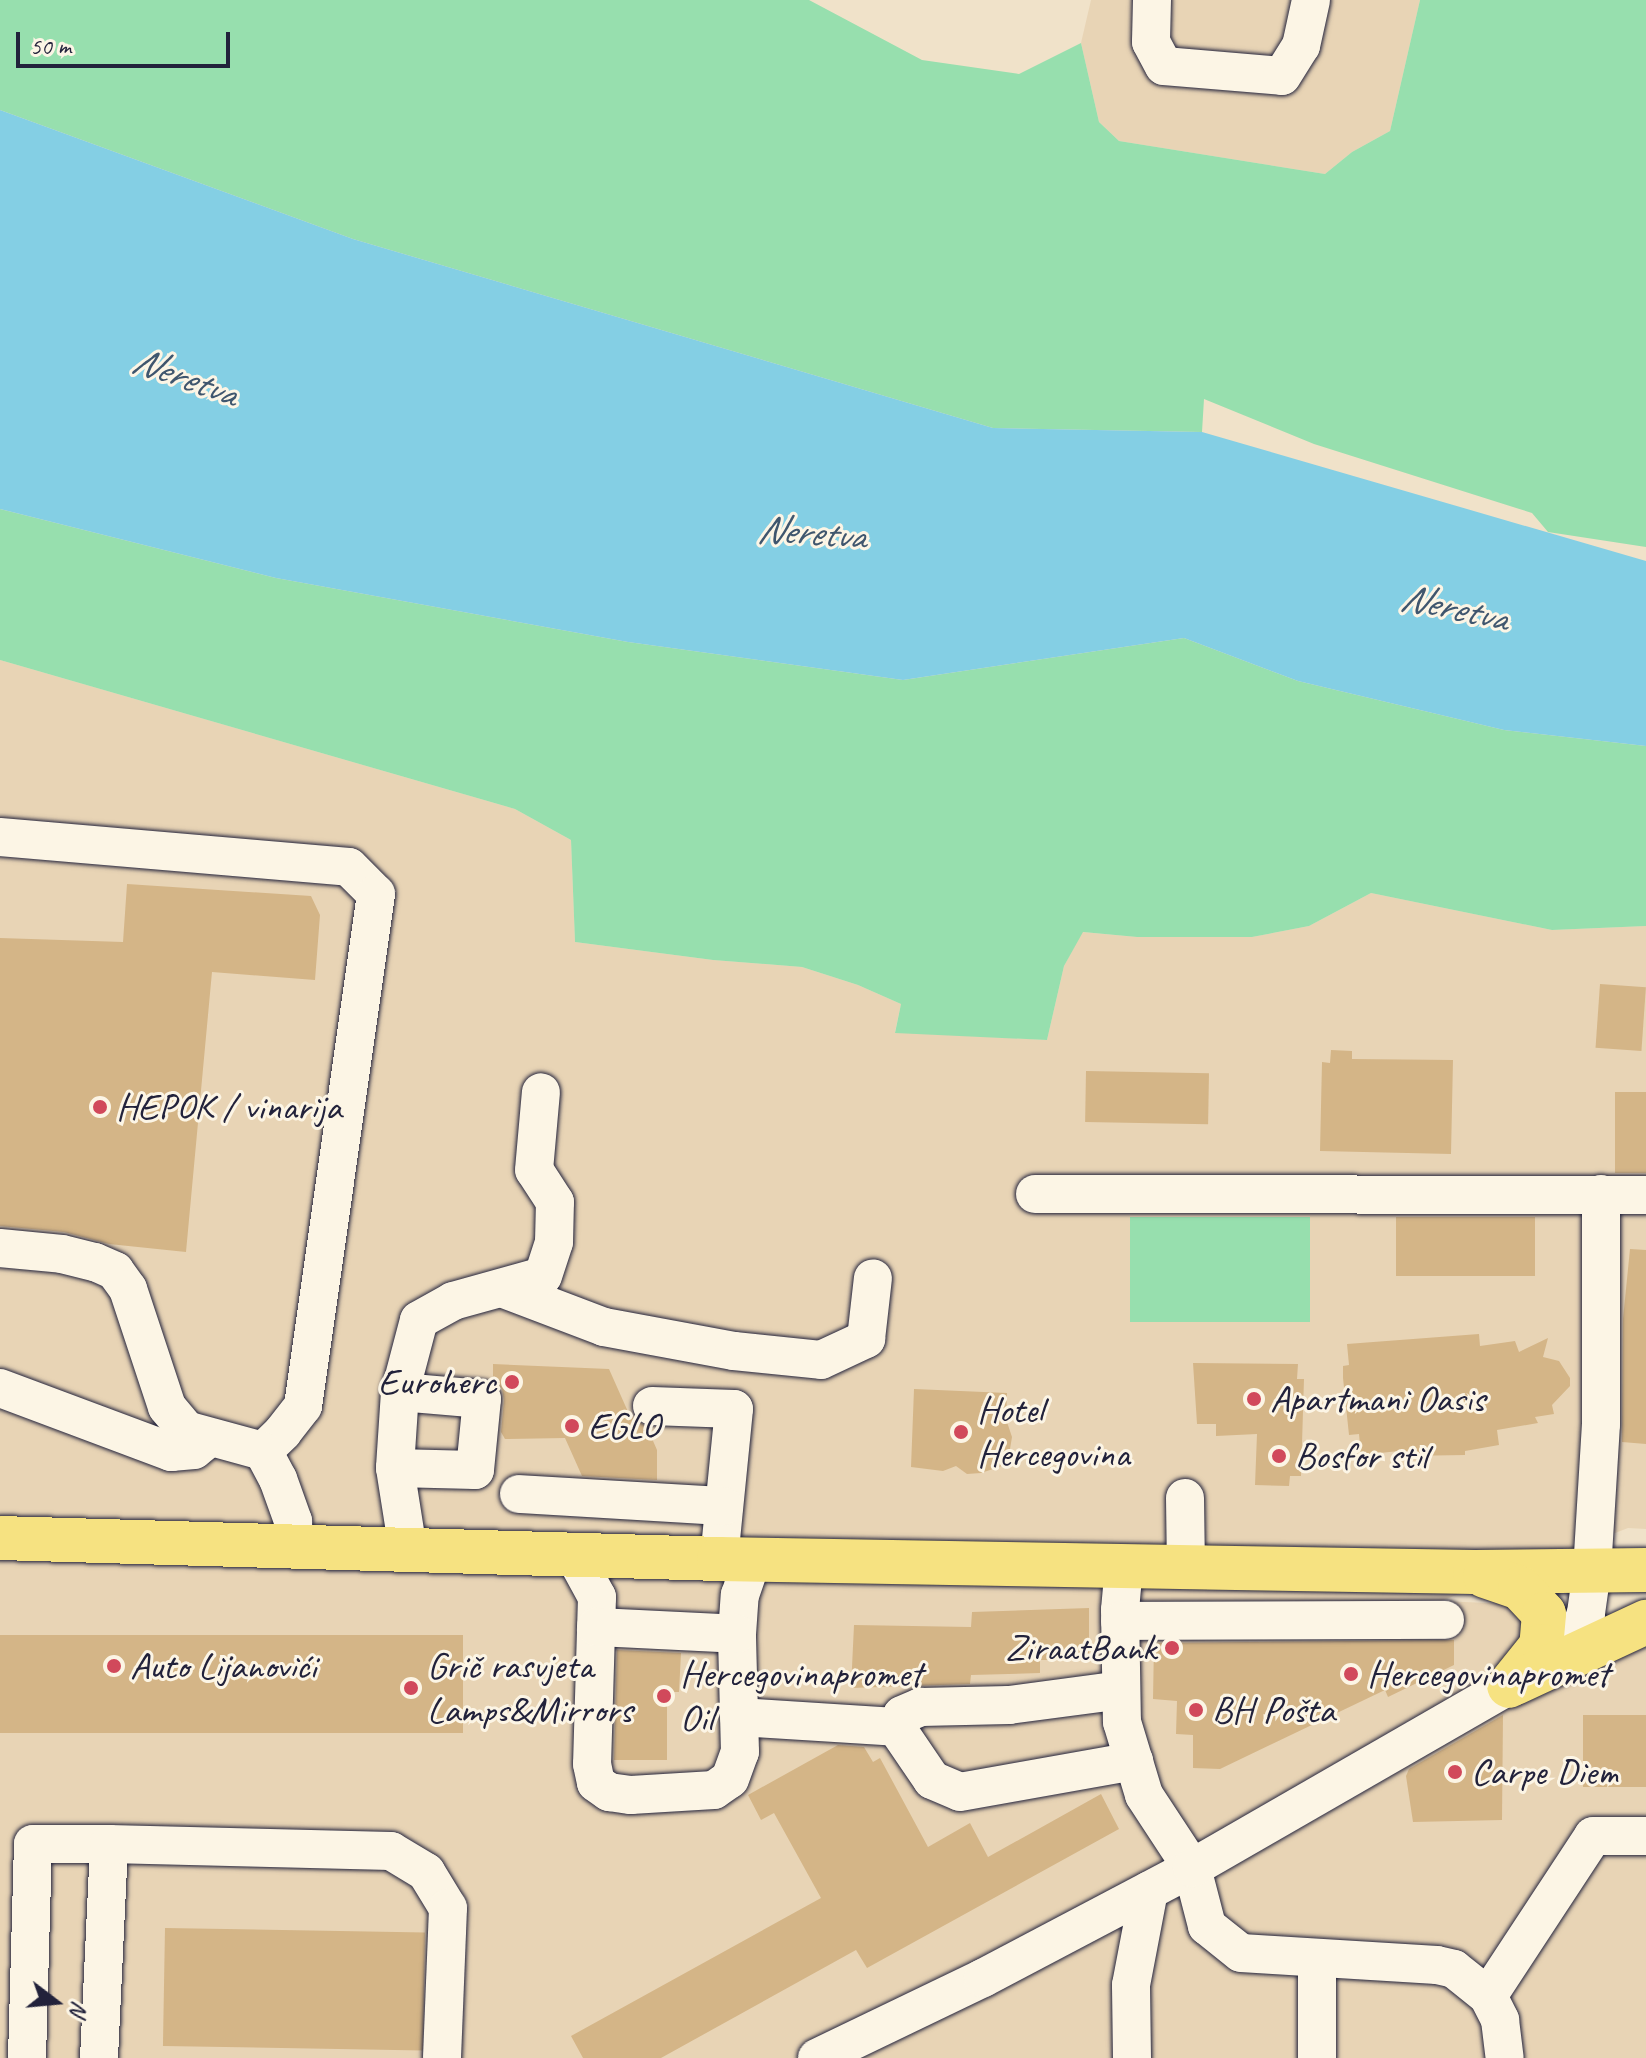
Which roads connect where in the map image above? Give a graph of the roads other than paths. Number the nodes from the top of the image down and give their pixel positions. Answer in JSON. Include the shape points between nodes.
{"nodes":[{"id":1,"x":1152,"y":0,"type":"edge"},
{"id":2,"x":1311,"y":0,"type":"edge"},
{"id":3,"x":0,"y":837,"type":"edge"},
{"id":4,"x":541,"y":1092,"type":"dead end"},
{"id":5,"x":1035,"y":1194,"type":"dead end"},
{"id":6,"x":1601,"y":1194,"type":"junction"},
{"id":7,"x":1646,"y":1195,"type":"edge"},
{"id":8,"x":0,"y":1248,"type":"edge"},
{"id":9,"x":873,"y":1278,"type":"dead end"},
{"id":10,"x":504,"y":1289,"type":"junction"},
{"id":11,"x":0,"y":1388,"type":"edge"},
{"id":12,"x":400,"y":1392,"type":"junction"},
{"id":13,"x":652,"y":1406,"type":"dead end"},
{"id":14,"x":209,"y":1438,"type":"junction"},
{"id":15,"x":263,"y":1451,"type":"junction"},
{"id":16,"x":395,"y":1468,"type":"junction"},
{"id":17,"x":519,"y":1494,"type":"dead end"},
{"id":18,"x":1185,"y":1498,"type":"dead end"},
{"id":19,"x":724,"y":1506,"type":"junction"},
{"id":20,"x":0,"y":1538,"type":"edge"},
{"id":21,"x":294,"y":1547,"type":"junction"},
{"id":22,"x":408,"y":1550,"type":"junction"},
{"id":23,"x":574,"y":1555,"type":"junction"},
{"id":24,"x":735,"y":1559,"type":"junction"},
{"id":25,"x":1124,"y":1566,"type":"junction"},
{"id":26,"x":1186,"y":1567,"type":"junction"},
{"id":27,"x":1646,"y":1570,"type":"edge"},
{"id":28,"x":1592,"y":1571,"type":"junction"},
{"id":29,"x":1475,"y":1572,"type":"junction"},
{"id":30,"x":1445,"y":1620,"type":"dead end"},
{"id":31,"x":1120,"y":1621,"type":"junction"},
{"id":32,"x":1646,"y":1622,"type":"edge"},
{"id":33,"x":596,"y":1627,"type":"junction"},
{"id":34,"x":737,"y":1634,"type":"junction"},
{"id":35,"x":1509,"y":1686,"type":"junction"},
{"id":36,"x":1121,"y":1690,"type":"junction"},
{"id":37,"x":739,"y":1717,"type":"junction"},
{"id":38,"x":896,"y":1727,"type":"junction"},
{"id":39,"x":1134,"y":1761,"type":"junction"},
{"id":40,"x":1646,"y":1836,"type":"edge"},
{"id":41,"x":109,"y":1844,"type":"junction"},
{"id":42,"x":1192,"y":1868,"type":"junction"},
{"id":43,"x":1149,"y":1891,"type":"junction"},
{"id":44,"x":1317,"y":1959,"type":"junction"},
{"id":45,"x":1488,"y":1996,"type":"junction"},
{"id":46,"x":27,"y":2058,"type":"edge"},
{"id":47,"x":99,"y":2058,"type":"edge"},
{"id":48,"x":442,"y":2058,"type":"edge"},
{"id":49,"x":817,"y":2058,"type":"edge"},
{"id":50,"x":1132,"y":2058,"type":"edge"},
{"id":51,"x":1317,"y":2058,"type":"edge"},
{"id":52,"x":1505,"y":2058,"type":"edge"}],
"edges":[{"from":1,"to":2,"type":"street","via":[[1151,42],[1164,66],[1282,76],[1301,46]]},
{"from":3,"to":15,"type":"street","via":[[349,867],[376,894],[303,1406]]},
{"from":4,"to":10,"type":"street","via":[[534,1170],[555,1202],[554,1242],[543,1276]]},
{"from":5,"to":6,"type":"street"},
{"from":6,"to":7,"type":"street"},
{"from":6,"to":28,"type":"street","via":[[1601,1424]]},
{"from":8,"to":14,"type":"street","via":[[62,1254],[115,1271],[128,1289],[167,1407],[186,1430]]},
{"from":9,"to":10,"type":"street","via":[[866,1339],[821,1360],[734,1351],[604,1327]]},
{"from":10,"to":12,"type":"street","via":[[453,1301],[419,1320]]},
{"from":11,"to":14,"type":"street","via":[[171,1452],[194,1450]]},
{"from":12,"to":16,"type":"street"},
{"from":12,"to":16,"type":"street","via":[[482,1399],[475,1470]]},
{"from":13,"to":19,"type":"street","via":[[734,1409]]},
{"from":14,"to":15,"type":"street"},
{"from":15,"to":21,"type":"street","via":[[288,1507]]},
{"from":16,"to":22,"type":"street"},
{"from":17,"to":19,"type":"street"},
{"from":18,"to":26,"type":"street"},
{"from":19,"to":24,"type":"street"},
{"from":20,"to":21,"type":"main road"},
{"from":21,"to":22,"type":"main road"},
{"from":22,"to":23,"type":"main road"},
{"from":23,"to":24,"type":"main road"},
{"from":23,"to":33,"type":"street","via":[[597,1597]]},
{"from":24,"to":25,"type":"main road"},
{"from":24,"to":34,"type":"street","via":[[740,1595]]},
{"from":25,"to":26,"type":"main road"},
{"from":25,"to":31,"type":"street"},
{"from":26,"to":29,"type":"main road"},
{"from":27,"to":28,"type":"main road"},
{"from":28,"to":29,"type":"main road"},
{"from":28,"to":35,"type":"street","via":[[1580,1629],[1567,1645]]},
{"from":29,"to":35,"type":"main road","via":[[1520,1588],[1544,1614],[1541,1646]]},
{"from":30,"to":31,"type":"street"},
{"from":31,"to":36,"type":"street"},
{"from":32,"to":35,"type":"main road"},
{"from":33,"to":34,"type":"street"},
{"from":33,"to":37,"type":"street","via":[[592,1764],[596,1783],[609,1792],[714,1790],[730,1779],[740,1752]]},
{"from":34,"to":37,"type":"street"},
{"from":35,"to":42,"type":"street"},
{"from":36,"to":38,"type":"street","via":[[1009,1705],[921,1707],[902,1715]]},
{"from":36,"to":39,"type":"street","via":[[1122,1722]]},
{"from":37,"to":38,"type":"street"},
{"from":38,"to":39,"type":"street","via":[[932,1780],[960,1792]]},
{"from":39,"to":42,"type":"street","via":[[1144,1795]]},
{"from":40,"to":45,"type":"street","via":[[1593,1836]]},
{"from":41,"to":46,"type":"street","via":[[33,1844]]},
{"from":41,"to":47,"type":"street"},
{"from":41,"to":48,"type":"street","via":[[391,1851],[426,1872],[448,1908]]},
{"from":42,"to":43,"type":"street"},
{"from":42,"to":44,"type":"street","via":[[1207,1926],[1241,1953]]},
{"from":43,"to":49,"type":"street"},
{"from":43,"to":50,"type":"street","via":[[1131,1985]]},
{"from":44,"to":45,"type":"street","via":[[1437,1965],[1462,1973]]},
{"from":44,"to":51,"type":"street"},
{"from":45,"to":52,"type":"street","via":[[1500,2020]]}]}
